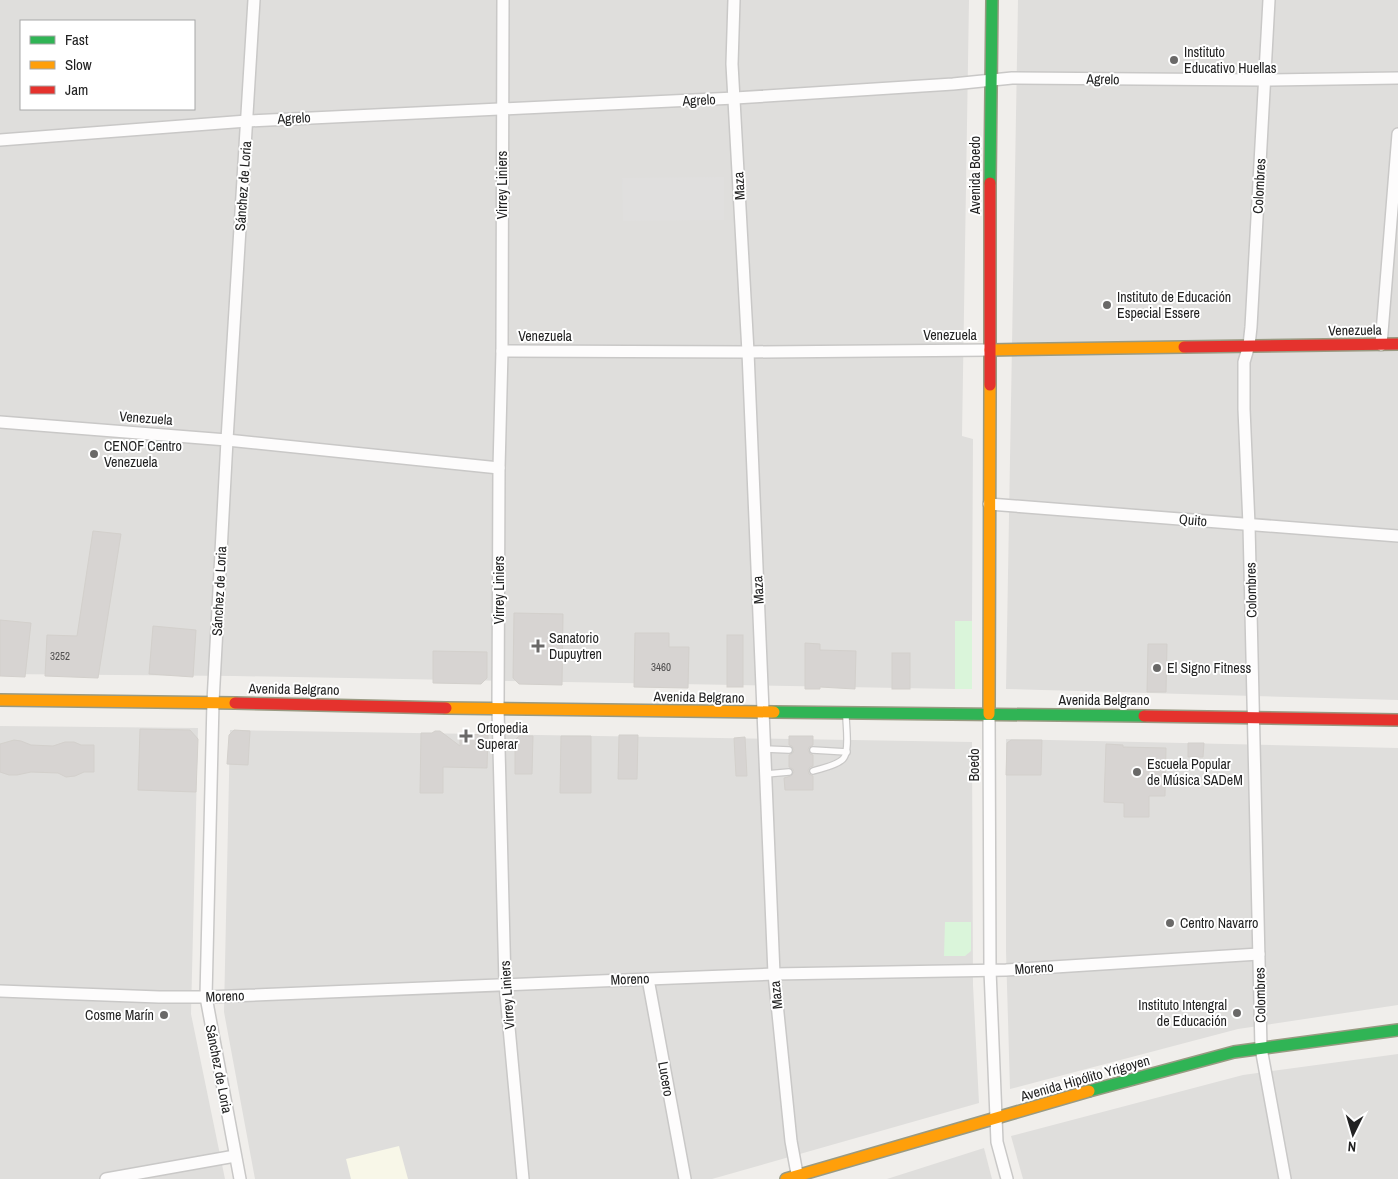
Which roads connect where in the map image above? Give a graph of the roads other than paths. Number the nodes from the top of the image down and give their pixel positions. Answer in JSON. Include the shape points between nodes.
{"nodes":[{"id":1,"x":254,"y":0,"type":"edge"},
{"id":2,"x":503,"y":0,"type":"edge"},
{"id":3,"x":734,"y":0,"type":"edge"},
{"id":4,"x":992,"y":0,"type":"edge"},
{"id":5,"x":1269,"y":0,"type":"edge"},
{"id":6,"x":1398,"y":78,"type":"edge"},
{"id":7,"x":990,"y":80,"type":"junction"},
{"id":8,"x":1265,"y":80,"type":"junction"},
{"id":9,"x":735,"y":98,"type":"junction"},
{"id":10,"x":502,"y":109,"type":"junction"},
{"id":11,"x":247,"y":121,"type":"junction"},
{"id":12,"x":1398,"y":134,"type":"edge"},
{"id":13,"x":0,"y":140,"type":"edge"},
{"id":14,"x":1381,"y":344,"type":"junction"},
{"id":15,"x":1398,"y":344,"type":"edge"},
{"id":16,"x":1249,"y":345,"type":"junction"},
{"id":17,"x":990,"y":350,"type":"junction"},
{"id":18,"x":502,"y":351,"type":"junction"},
{"id":19,"x":748,"y":352,"type":"junction"},
{"id":20,"x":0,"y":422,"type":"edge"},
{"id":21,"x":227,"y":440,"type":"junction"},
{"id":22,"x":499,"y":468,"type":"junction"},
{"id":23,"x":989,"y":504,"type":"junction"},
{"id":24,"x":1249,"y":525,"type":"junction"},
{"id":25,"x":1398,"y":536,"type":"edge"},
{"id":26,"x":0,"y":700,"type":"edge"},
{"id":27,"x":213,"y":702,"type":"junction"},
{"id":28,"x":498,"y":709,"type":"junction"},
{"id":29,"x":764,"y":712,"type":"junction"},
{"id":30,"x":846,"y":713,"type":"junction"},
{"id":31,"x":989,"y":714,"type":"junction"},
{"id":32,"x":1254,"y":718,"type":"junction"},
{"id":33,"x":1398,"y":720,"type":"edge"},
{"id":34,"x":764,"y":749,"type":"junction"},
{"id":35,"x":789,"y":750,"type":"dead end"},
{"id":36,"x":813,"y":750,"type":"dead end"},
{"id":37,"x":847,"y":752,"type":"junction"},
{"id":38,"x":813,"y":770,"type":"dead end"},
{"id":39,"x":788,"y":772,"type":"dead end"},
{"id":40,"x":766,"y":774,"type":"junction"},
{"id":41,"x":1259,"y":954,"type":"junction"},
{"id":42,"x":990,"y":970,"type":"junction"},
{"id":43,"x":774,"y":974,"type":"junction"},
{"id":44,"x":648,"y":978,"type":"junction"},
{"id":45,"x":505,"y":984,"type":"junction"},
{"id":46,"x":0,"y":990,"type":"edge"},
{"id":47,"x":206,"y":997,"type":"junction"},
{"id":48,"x":1398,"y":1030,"type":"edge"},
{"id":49,"x":1261,"y":1048,"type":"junction"},
{"id":50,"x":996,"y":1119,"type":"junction"},
{"id":51,"x":235,"y":1156,"type":"junction"},
{"id":52,"x":794,"y":1178,"type":"edge"},
{"id":53,"x":106,"y":1179,"type":"edge"},
{"id":54,"x":240,"y":1179,"type":"edge"},
{"id":55,"x":523,"y":1179,"type":"edge"},
{"id":56,"x":685,"y":1179,"type":"edge"},
{"id":57,"x":1007,"y":1179,"type":"edge"},
{"id":58,"x":1286,"y":1179,"type":"edge"}],
"edges":[{"from":1,"to":11,"type":"street","name":"Sánchez de Loria"},
{"from":2,"to":10,"type":"street","name":"Virrey Liniers"},
{"from":3,"to":9,"type":"street","name":"Maza","via":[[732,64]]},
{"from":4,"to":7,"type":"main road","name":"Avenida Boedo"},
{"from":5,"to":8,"type":"street","name":"Colombres"},
{"from":6,"to":8,"type":"street","name":"Agrelo"},
{"from":7,"to":8,"type":"street","name":"Agrelo"},
{"from":7,"to":9,"type":"street","name":"Agrelo"},
{"from":7,"to":17,"type":"main road","name":"Avenida Boedo"},
{"from":8,"to":16,"type":"street","name":"Colombres"},
{"from":9,"to":10,"type":"street","name":"Agrelo"},
{"from":9,"to":19,"type":"street","name":"Maza"},
{"from":10,"to":11,"type":"street","name":"Agrelo"},
{"from":10,"to":18,"type":"street","name":"Virrey Liniers"},
{"from":11,"to":13,"type":"street","name":"Agrelo"},
{"from":11,"to":21,"type":"street","name":"Sánchez de Loria"},
{"from":12,"to":14,"type":"street"},
{"from":14,"to":15,"type":"main road","name":"Venezuela"},
{"from":14,"to":16,"type":"main road","name":"Venezuela"},
{"from":16,"to":17,"type":"main road","name":"Venezuela"},
{"from":16,"to":24,"type":"street","name":"Colombres","via":[[1244,362]]},
{"from":17,"to":19,"type":"street","name":"Venezuela"},
{"from":17,"to":23,"type":"main road","name":"Boedo"},
{"from":18,"to":19,"type":"street","name":"Venezuela"},
{"from":18,"to":22,"type":"street","name":"Virrey Liniers"},
{"from":19,"to":29,"type":"street","name":"Maza"},
{"from":20,"to":21,"type":"street","name":"Venezuela"},
{"from":21,"to":22,"type":"street","name":"Venezuela"},
{"from":21,"to":27,"type":"street","name":"Sánchez de Loria"},
{"from":22,"to":28,"type":"street","name":"Virrey Liniers"},
{"from":23,"to":24,"type":"street","name":"Quito"},
{"from":23,"to":31,"type":"main road","name":"Boedo"},
{"from":24,"to":25,"type":"street","name":"Quito"},
{"from":24,"to":32,"type":"street","name":"Colombres"},
{"from":26,"to":27,"type":"main road","name":"Avenida Belgrano"},
{"from":27,"to":28,"type":"main road","name":"Avenida Belgrano"},
{"from":27,"to":47,"type":"street","name":"Sánchez de Loria"},
{"from":28,"to":29,"type":"main road","name":"Avenida Belgrano"},
{"from":28,"to":45,"type":"street","name":"Virrey Liniers"},
{"from":29,"to":30,"type":"main road","name":"Avenida Belgrano"},
{"from":29,"to":34,"type":"street","name":"Maza"},
{"from":30,"to":31,"type":"main road","name":"Avenida Belgrano"},
{"from":30,"to":37,"type":"lane"},
{"from":31,"to":32,"type":"main road","name":"Avenida Belgrano"},
{"from":31,"to":42,"type":"street","name":"Boedo"},
{"from":32,"to":33,"type":"main road","name":"Avenida Belgrano"},
{"from":32,"to":41,"type":"street","name":"Colombres"},
{"from":34,"to":35,"type":"lane"},
{"from":34,"to":40,"type":"street","name":"Maza"},
{"from":36,"to":37,"type":"lane"},
{"from":37,"to":38,"type":"lane","via":[[838,763]]},
{"from":39,"to":40,"type":"lane"},
{"from":40,"to":43,"type":"street","name":"Maza"},
{"from":41,"to":42,"type":"street","name":"Moreno"},
{"from":41,"to":49,"type":"street","name":"Colombres"},
{"from":42,"to":43,"type":"street","name":"Moreno"},
{"from":42,"to":50,"type":"street","name":"Boedo"},
{"from":43,"to":44,"type":"street","name":"Moreno"},
{"from":43,"to":52,"type":"street","name":"Maza"},
{"from":44,"to":45,"type":"street","name":"Moreno"},
{"from":44,"to":56,"type":"street","name":"Lucero"},
{"from":45,"to":47,"type":"street","name":"Moreno"},
{"from":45,"to":55,"type":"street","name":"Virrey Liniers"},
{"from":46,"to":47,"type":"street","name":"Moreno"},
{"from":47,"to":51,"type":"street","name":"Sánchez de Loria"},
{"from":48,"to":49,"type":"main road","name":"Avenida Hipólito Yrigoyen"},
{"from":49,"to":50,"type":"main road","name":"Avenida Hipólito Yrigoyen","via":[[1234,1052]]},
{"from":49,"to":58,"type":"street","name":"Colombres"},
{"from":50,"to":52,"type":"main road","name":"Avenida Hipólito Yrigoyen"},
{"from":50,"to":57,"type":"street","name":"Boedo","via":[[997,1142]]},
{"from":51,"to":53,"type":"street"},
{"from":51,"to":54,"type":"street","name":"Sánchez de Loria"}]}
